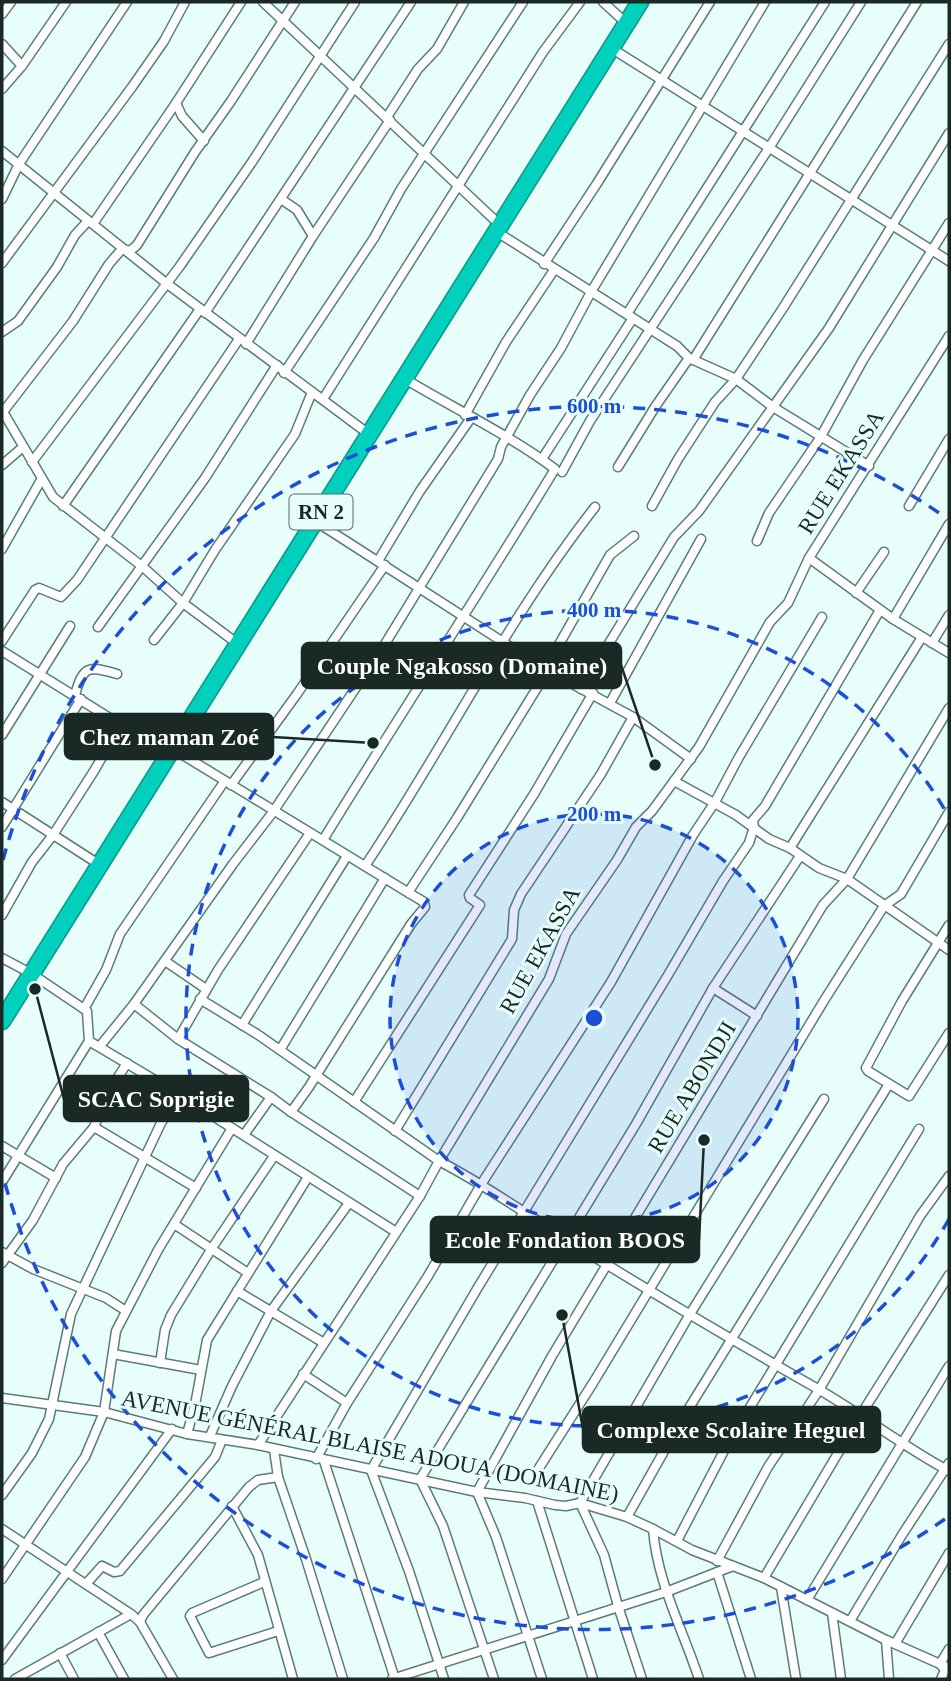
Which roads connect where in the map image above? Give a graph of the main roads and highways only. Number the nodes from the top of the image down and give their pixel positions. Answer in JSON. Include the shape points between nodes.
{"nodes":[{"id":1,"x":640,"y":2,"type":"edge"},
{"id":2,"x":2,"y":1021,"type":"edge"}],
"edges":[{"from":1,"to":2,"type":"highway","number":"RN 2"}]}
